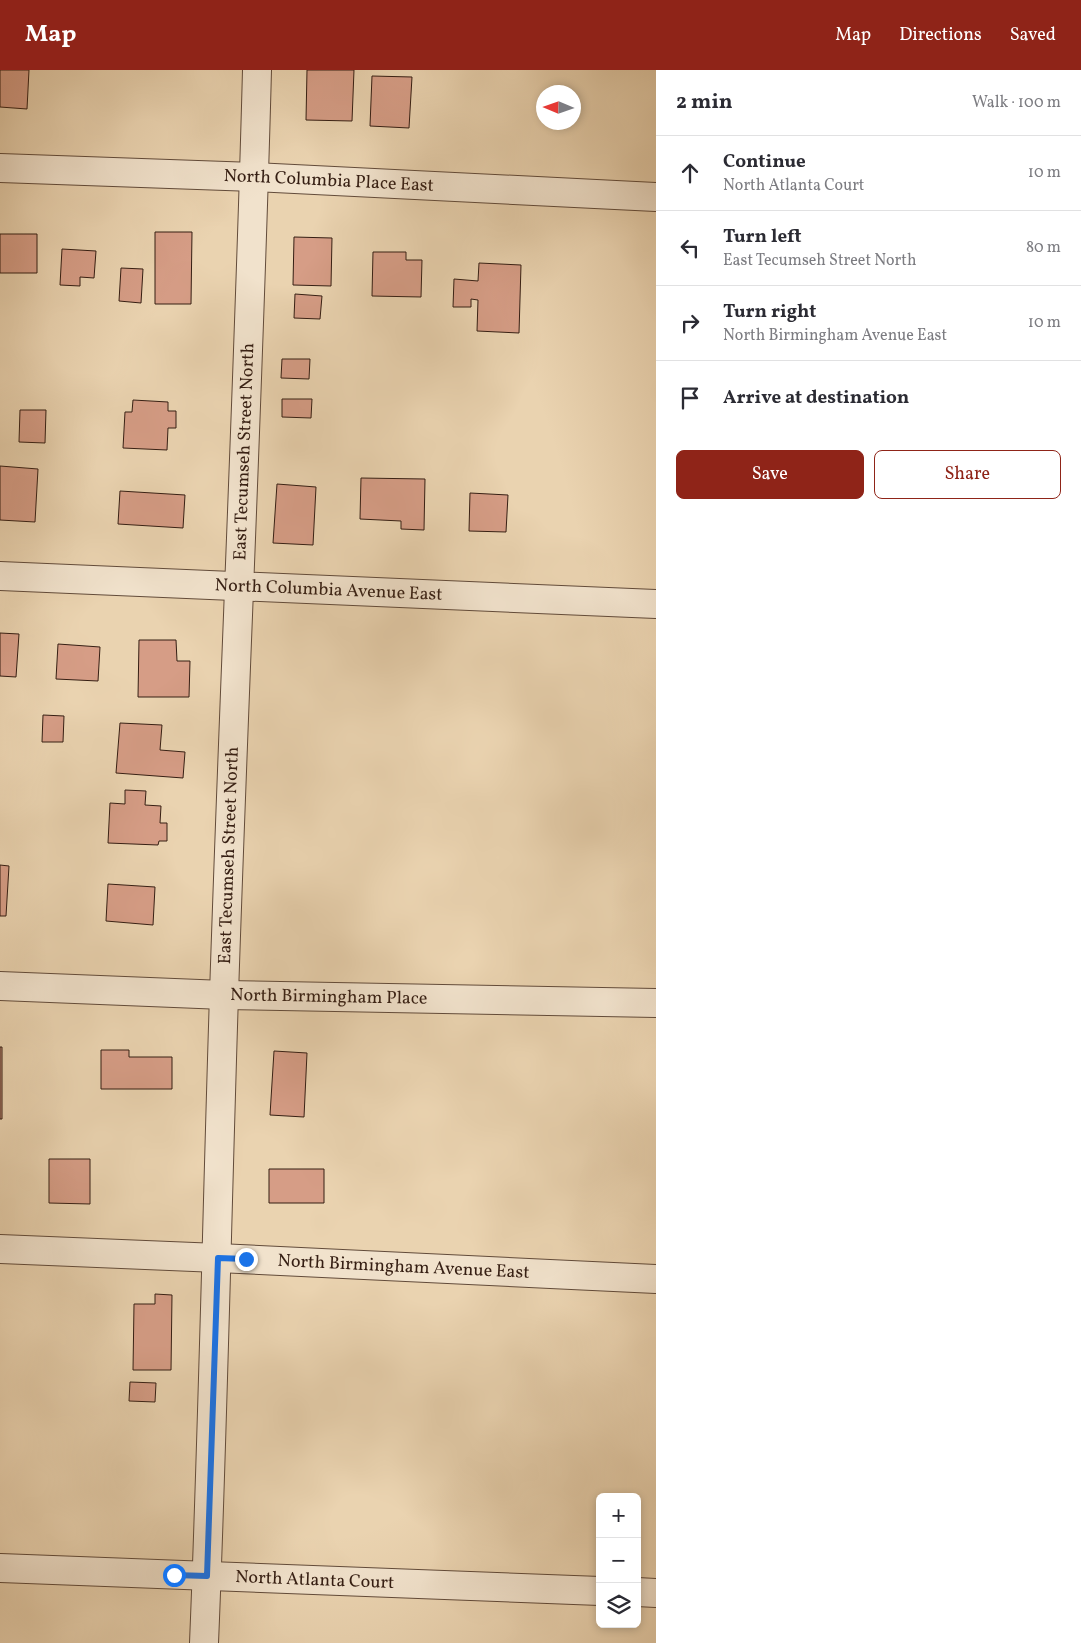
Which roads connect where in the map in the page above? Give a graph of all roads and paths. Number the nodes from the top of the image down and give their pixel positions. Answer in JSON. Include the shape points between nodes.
{"nodes":[{"id":1,"x":257,"y":70,"type":"edge"},
{"id":2,"x":0,"y":168,"type":"edge"},
{"id":3,"x":254,"y":177,"type":"junction"},
{"id":4,"x":656,"y":197,"type":"edge"},
{"id":5,"x":0,"y":576,"type":"edge"},
{"id":6,"x":240,"y":585,"type":"junction"},
{"id":7,"x":656,"y":604,"type":"edge"},
{"id":8,"x":0,"y":986,"type":"edge"},
{"id":9,"x":224,"y":995,"type":"junction"},
{"id":10,"x":656,"y":1003,"type":"edge"},
{"id":11,"x":0,"y":1249,"type":"edge"},
{"id":12,"x":218,"y":1258,"type":"junction"},
{"id":13,"x":656,"y":1279,"type":"edge"},
{"id":14,"x":0,"y":1568,"type":"edge"},
{"id":15,"x":207,"y":1576,"type":"junction"},
{"id":16,"x":596,"y":1591,"type":"edge"},
{"id":17,"x":641,"y":1592,"type":"edge"},
{"id":18,"x":656,"y":1593,"type":"edge"},
{"id":19,"x":204,"y":1643,"type":"edge"}],
"edges":[{"from":1,"to":3,"type":"street","name":"East Tecumseh Street North"},
{"from":2,"to":3,"type":"street","name":"North Columbia Place East"},
{"from":3,"to":4,"type":"street","name":"North Columbia Place East"},
{"from":3,"to":6,"type":"street","name":"East Tecumseh Street North"},
{"from":5,"to":6,"type":"street","name":"North Columbia Avenue East"},
{"from":6,"to":7,"type":"street","name":"North Columbia Avenue East"},
{"from":6,"to":9,"type":"street","name":"East Tecumseh Street North"},
{"from":8,"to":9,"type":"street","name":"North Birmingham Place"},
{"from":9,"to":10,"type":"street","name":"North Birmingham Place"},
{"from":9,"to":12,"type":"street","name":"East Tecumseh Street North"},
{"from":11,"to":12,"type":"street","name":"North Birmingham Avenue East"},
{"from":12,"to":13,"type":"street","name":"North Birmingham Avenue East"},
{"from":12,"to":15,"type":"street","name":"East Tecumseh Street North"},
{"from":14,"to":15,"type":"street","name":"North Atlanta Court"},
{"from":15,"to":16,"type":"street","name":"North Atlanta Court"},
{"from":15,"to":19,"type":"street","name":"East Tecumseh Street North"},
{"from":17,"to":18,"type":"street"}]}
